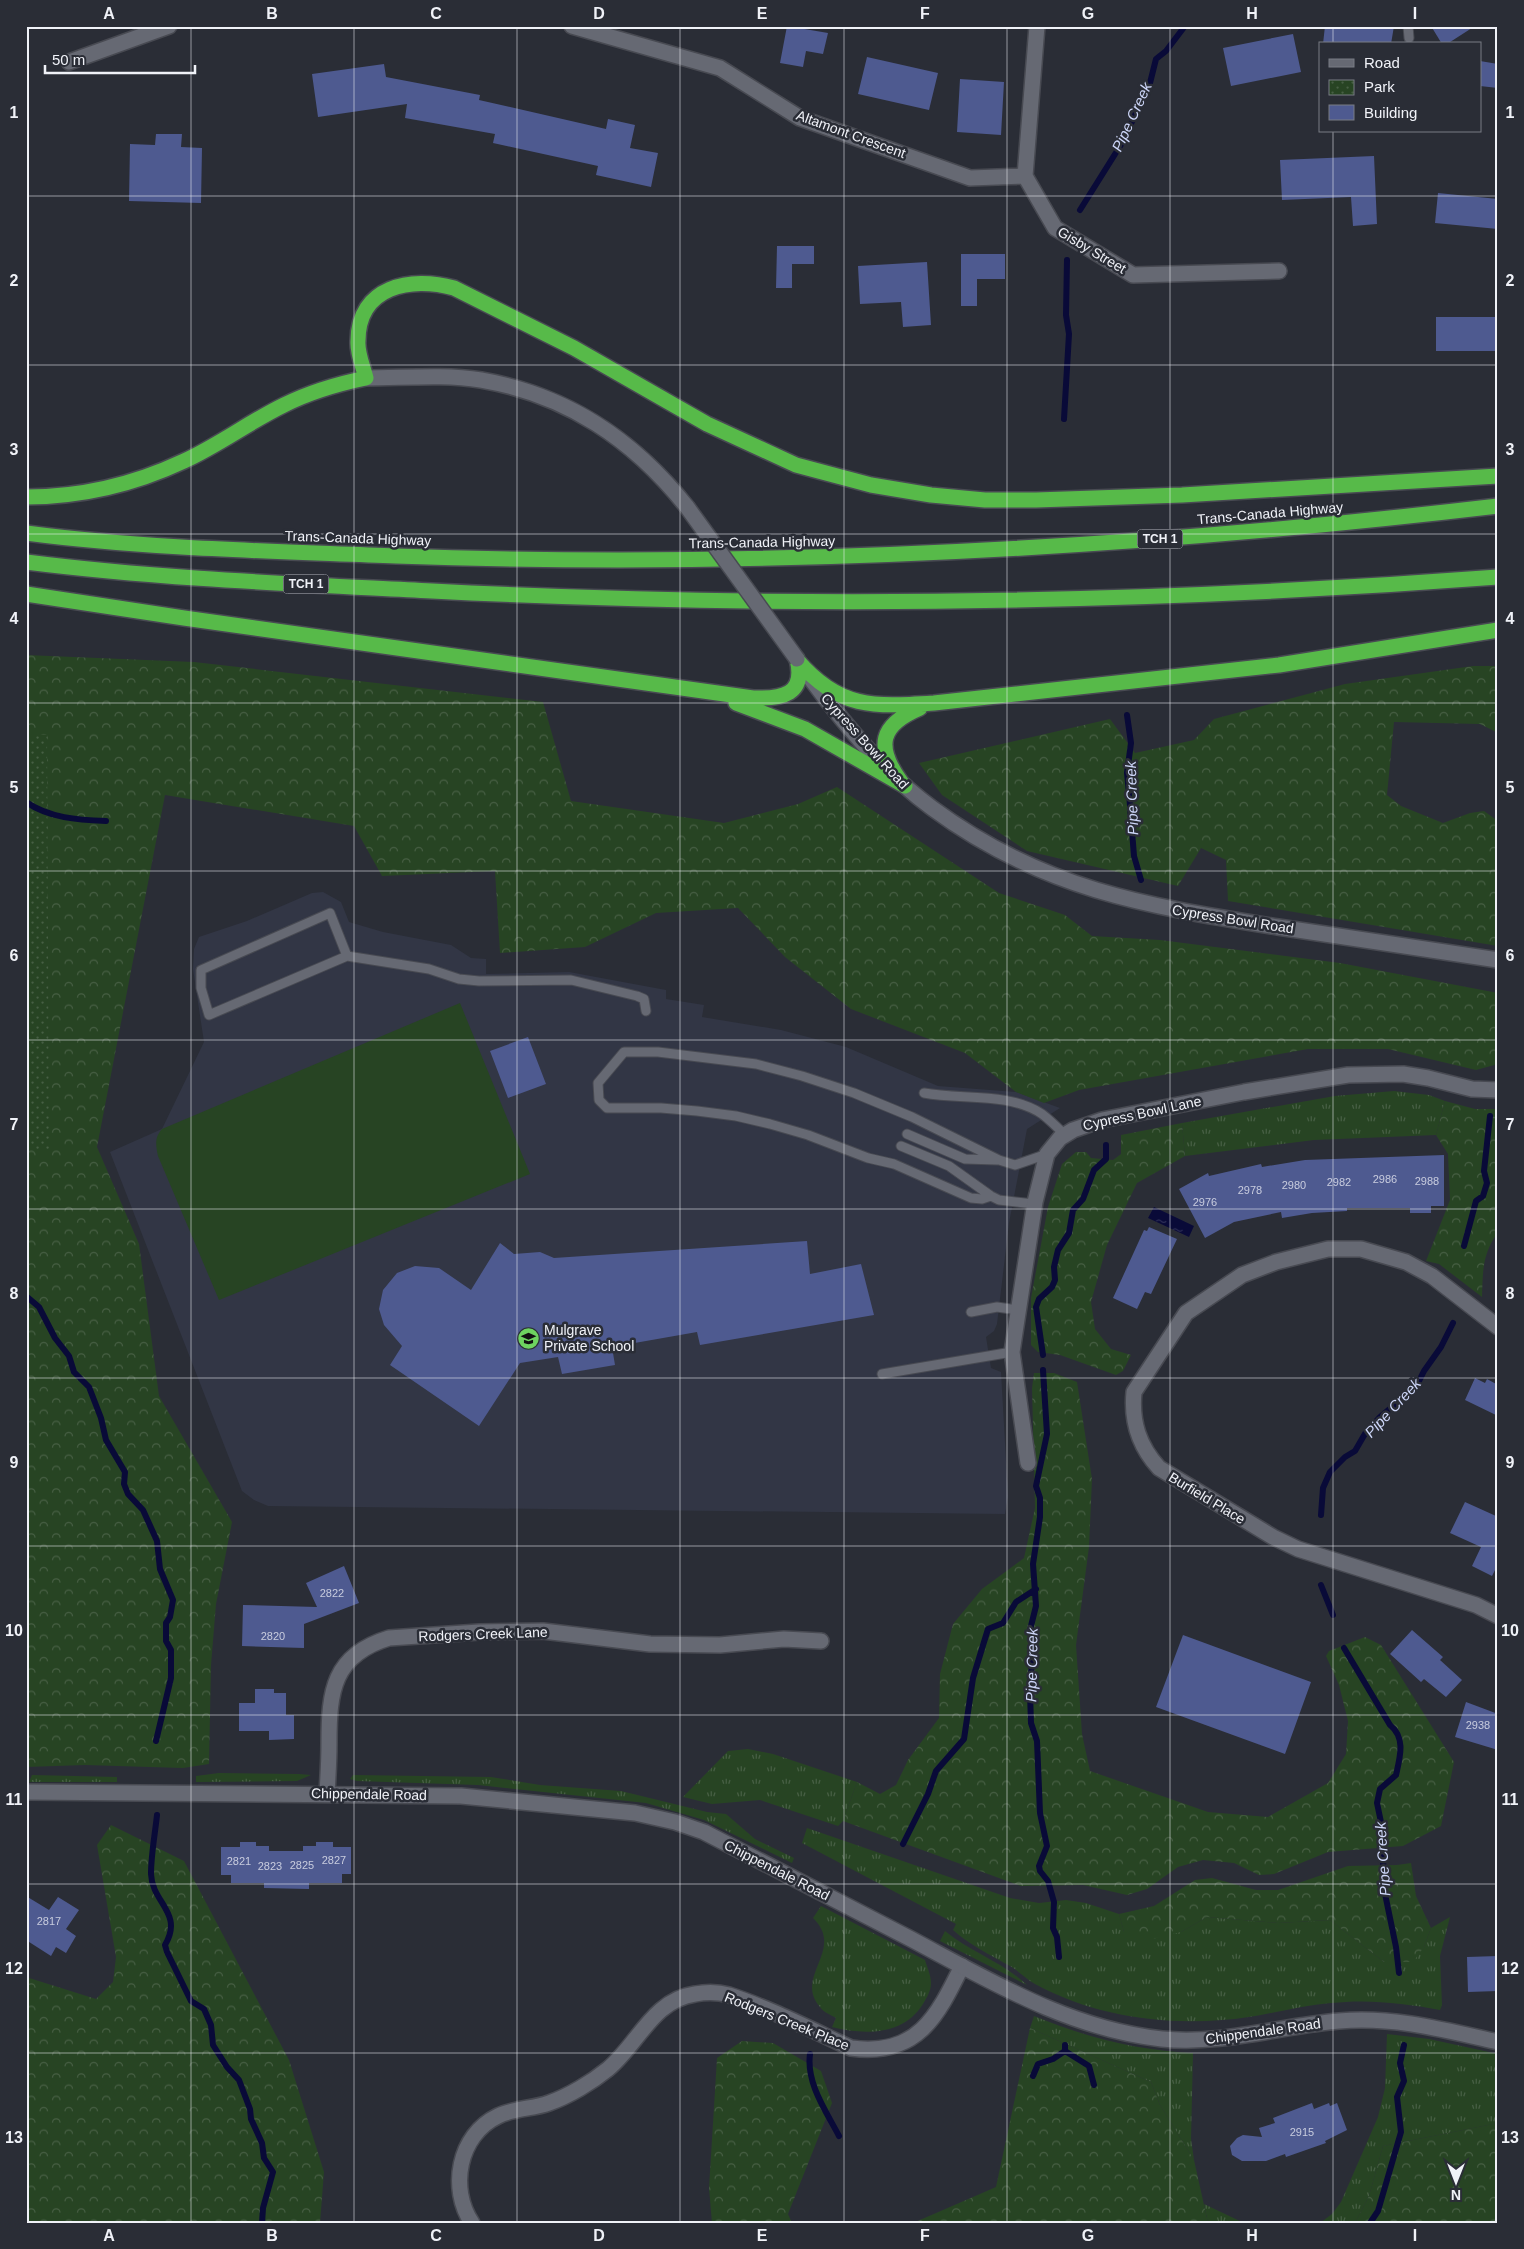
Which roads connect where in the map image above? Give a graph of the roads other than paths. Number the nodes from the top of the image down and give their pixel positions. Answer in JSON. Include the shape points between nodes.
{"nodes":[{"id":1,"x":169,"y":26,"type":"edge"},
{"id":2,"x":572,"y":26,"type":"edge"},
{"id":3,"x":1037,"y":26,"type":"edge"},
{"id":4,"x":1408,"y":26,"type":"edge"},
{"id":5,"x":1409,"y":38,"type":"dead end"},
{"id":6,"x":69,"y":62,"type":"dead end"},
{"id":7,"x":1025,"y":176,"type":"junction"},
{"id":8,"x":1279,"y":271,"type":"dead end"},
{"id":9,"x":366,"y":378,"type":"junction"},
{"id":10,"x":1498,"y":476,"type":"edge"},
{"id":11,"x":26,"y":497,"type":"edge"},
{"id":12,"x":1498,"y":506,"type":"edge"},
{"id":13,"x":26,"y":533,"type":"edge"},
{"id":14,"x":26,"y":562,"type":"edge"},
{"id":15,"x":1498,"y":577,"type":"edge"},
{"id":16,"x":26,"y":594,"type":"edge"},
{"id":17,"x":1498,"y":630,"type":"edge"},
{"id":18,"x":797,"y":659,"type":"junction"},
{"id":19,"x":690,"y":688,"type":"junction"},
{"id":20,"x":934,"y":704,"type":"junction"},
{"id":21,"x":905,"y":786,"type":"junction"},
{"id":22,"x":347,"y":956,"type":"junction"},
{"id":23,"x":1498,"y":960,"type":"edge"},
{"id":24,"x":646,"y":1011,"type":"dead end"},
{"id":25,"x":1498,"y":1090,"type":"edge"},
{"id":26,"x":924,"y":1093,"type":"dead end"},
{"id":27,"x":907,"y":1134,"type":"dead end"},
{"id":28,"x":1065,"y":1136,"type":"junction"},
{"id":29,"x":901,"y":1146,"type":"dead end"},
{"id":30,"x":1047,"y":1154,"type":"junction"},
{"id":31,"x":999,"y":1160,"type":"junction"},
{"id":32,"x":990,"y":1196,"type":"junction"},
{"id":33,"x":1034,"y":1204,"type":"junction"},
{"id":34,"x":1018,"y":1310,"type":"junction"},
{"id":35,"x":971,"y":1312,"type":"dead end"},
{"id":36,"x":1498,"y":1326,"type":"edge"},
{"id":37,"x":1012,"y":1352,"type":"junction"},
{"id":38,"x":882,"y":1374,"type":"dead end"},
{"id":39,"x":1028,"y":1463,"type":"dead end"},
{"id":40,"x":1498,"y":1616,"type":"edge"},
{"id":41,"x":821,"y":1641,"type":"dead end"},
{"id":42,"x":26,"y":1792,"type":"edge"},
{"id":43,"x":327,"y":1793,"type":"junction"},
{"id":44,"x":962,"y":1966,"type":"junction"},
{"id":45,"x":1498,"y":2042,"type":"edge"},
{"id":46,"x":472,"y":2223,"type":"edge"}],
"edges":[{"from":1,"to":6,"type":"street"},
{"from":2,"to":7,"type":"street","name":"Altamont Crescent","via":[[720,68],[800,118],[970,178]]},
{"from":3,"to":7,"type":"street"},
{"from":4,"to":5,"type":"lane"},
{"from":7,"to":8,"type":"street","name":"Gisby Street","via":[[1055,228],[1133,275]]},
{"from":9,"to":10,"type":"highway","via":[[358,327],[373,301],[401,284],[436,283],[454,288],[574,348],[707,424],[796,465],[871,485],[985,500],[1045,500]]},
{"from":9,"to":11,"type":"highway","via":[[309,394],[183,461],[146,476],[108,488]]},
{"from":9,"to":18,"type":"street","name":"Cypress Bowl Road","bridge":true,"via":[[441,377],[480,380],[517,388],[590,419],[623,440],[648,462],[687,507]]},
{"from":12,"to":13,"type":"highway","name":"Trans-Canada Highway","number":"TCH 1","via":[[1151,540],[810,558],[474,559],[174,545]]},
{"from":14,"to":15,"type":"highway","number":"TCH 1","via":[[162,575],[352,587],[596,598],[820,603],[1173,596]]},
{"from":16,"to":19,"type":"highway"},
{"from":17,"to":20,"type":"highway","via":[[1289,664]]},
{"from":18,"to":19,"type":"highway","via":[[799,682],[795,689],[783,696],[752,698]]},
{"from":18,"to":20,"type":"highway","via":[[820,683],[851,700],[884,706]]},
{"from":18,"to":21,"type":"street","name":"Cypress Bowl Road","via":[[846,724]]},
{"from":19,"to":21,"type":"highway","via":[[797,725]]},
{"from":20,"to":21,"type":"highway","via":[[902,717],[887,732],[885,754]]},
{"from":21,"to":23,"type":"street","name":"Cypress Bowl Road","via":[[988,845],[1057,878],[1095,891],[1176,911]]},
{"from":22,"to":22,"type":"lane","via":[[330,913],[200,970],[205,1005],[209,1015]]},
{"from":22,"to":24,"type":"lane","via":[[429,969],[458,979],[571,980],[644,999]]},
{"from":25,"to":28,"type":"street","name":"Cypress Bowl Lane","via":[[1472,1089],[1403,1074],[1348,1075],[1102,1120],[1085,1124]]},
{"from":26,"to":28,"type":"lane","via":[[1014,1102],[1043,1115]]},
{"from":27,"to":31,"type":"lane","via":[[965,1160]]},
{"from":28,"to":30,"type":"street","name":"Cypress Bowl Lane"},
{"from":29,"to":32,"type":"lane","via":[[949,1166]]},
{"from":30,"to":31,"type":"lane","via":[[1015,1165]]},
{"from":30,"to":33,"type":"street"},
{"from":31,"to":32,"type":"lane","via":[[912,1117],[854,1093],[756,1064],[658,1052],[624,1052],[598,1083],[599,1100],[606,1108],[661,1108],[736,1116],[894,1164],[971,1198]]},
{"from":32,"to":33,"type":"lane"},
{"from":33,"to":34,"type":"street"},
{"from":34,"to":35,"type":"lane","via":[[997,1307]]},
{"from":34,"to":37,"type":"street"},
{"from":36,"to":40,"type":"street","name":"Burfield Place","via":[[1432,1276],[1406,1262],[1362,1248],[1328,1248],[1242,1275],[1186,1313],[1134,1392],[1132,1403],[1139,1438],[1159,1468],[1248,1523],[1298,1549]]},
{"from":37,"to":38,"type":"lane"},
{"from":37,"to":39,"type":"street"},
{"from":41,"to":43,"type":"street","name":"Rodgers Creek Lane","via":[[650,1644],[578,1634],[510,1631],[389,1638],[376,1642],[355,1654],[334,1685],[329,1712]]},
{"from":42,"to":43,"type":"street","name":"Chippendale Road"},
{"from":43,"to":44,"type":"street","name":"Chippendale Road","via":[[502,1799],[612,1810],[674,1822],[704,1832]]},
{"from":44,"to":45,"type":"street","name":"Chippendale Road","via":[[1075,2020],[1143,2036],[1187,2040],[1232,2038],[1322,2023],[1370,2019],[1410,2023]]},
{"from":44,"to":46,"type":"street","name":"Rodgers Creek Place","via":[[943,2004],[920,2032],[905,2041],[877,2049],[851,2048],[728,1994],[695,1994],[668,2003],[608,2068],[579,2088],[549,2104],[498,2115],[474,2135],[465,2150],[458,2180],[459,2196]]}]}
